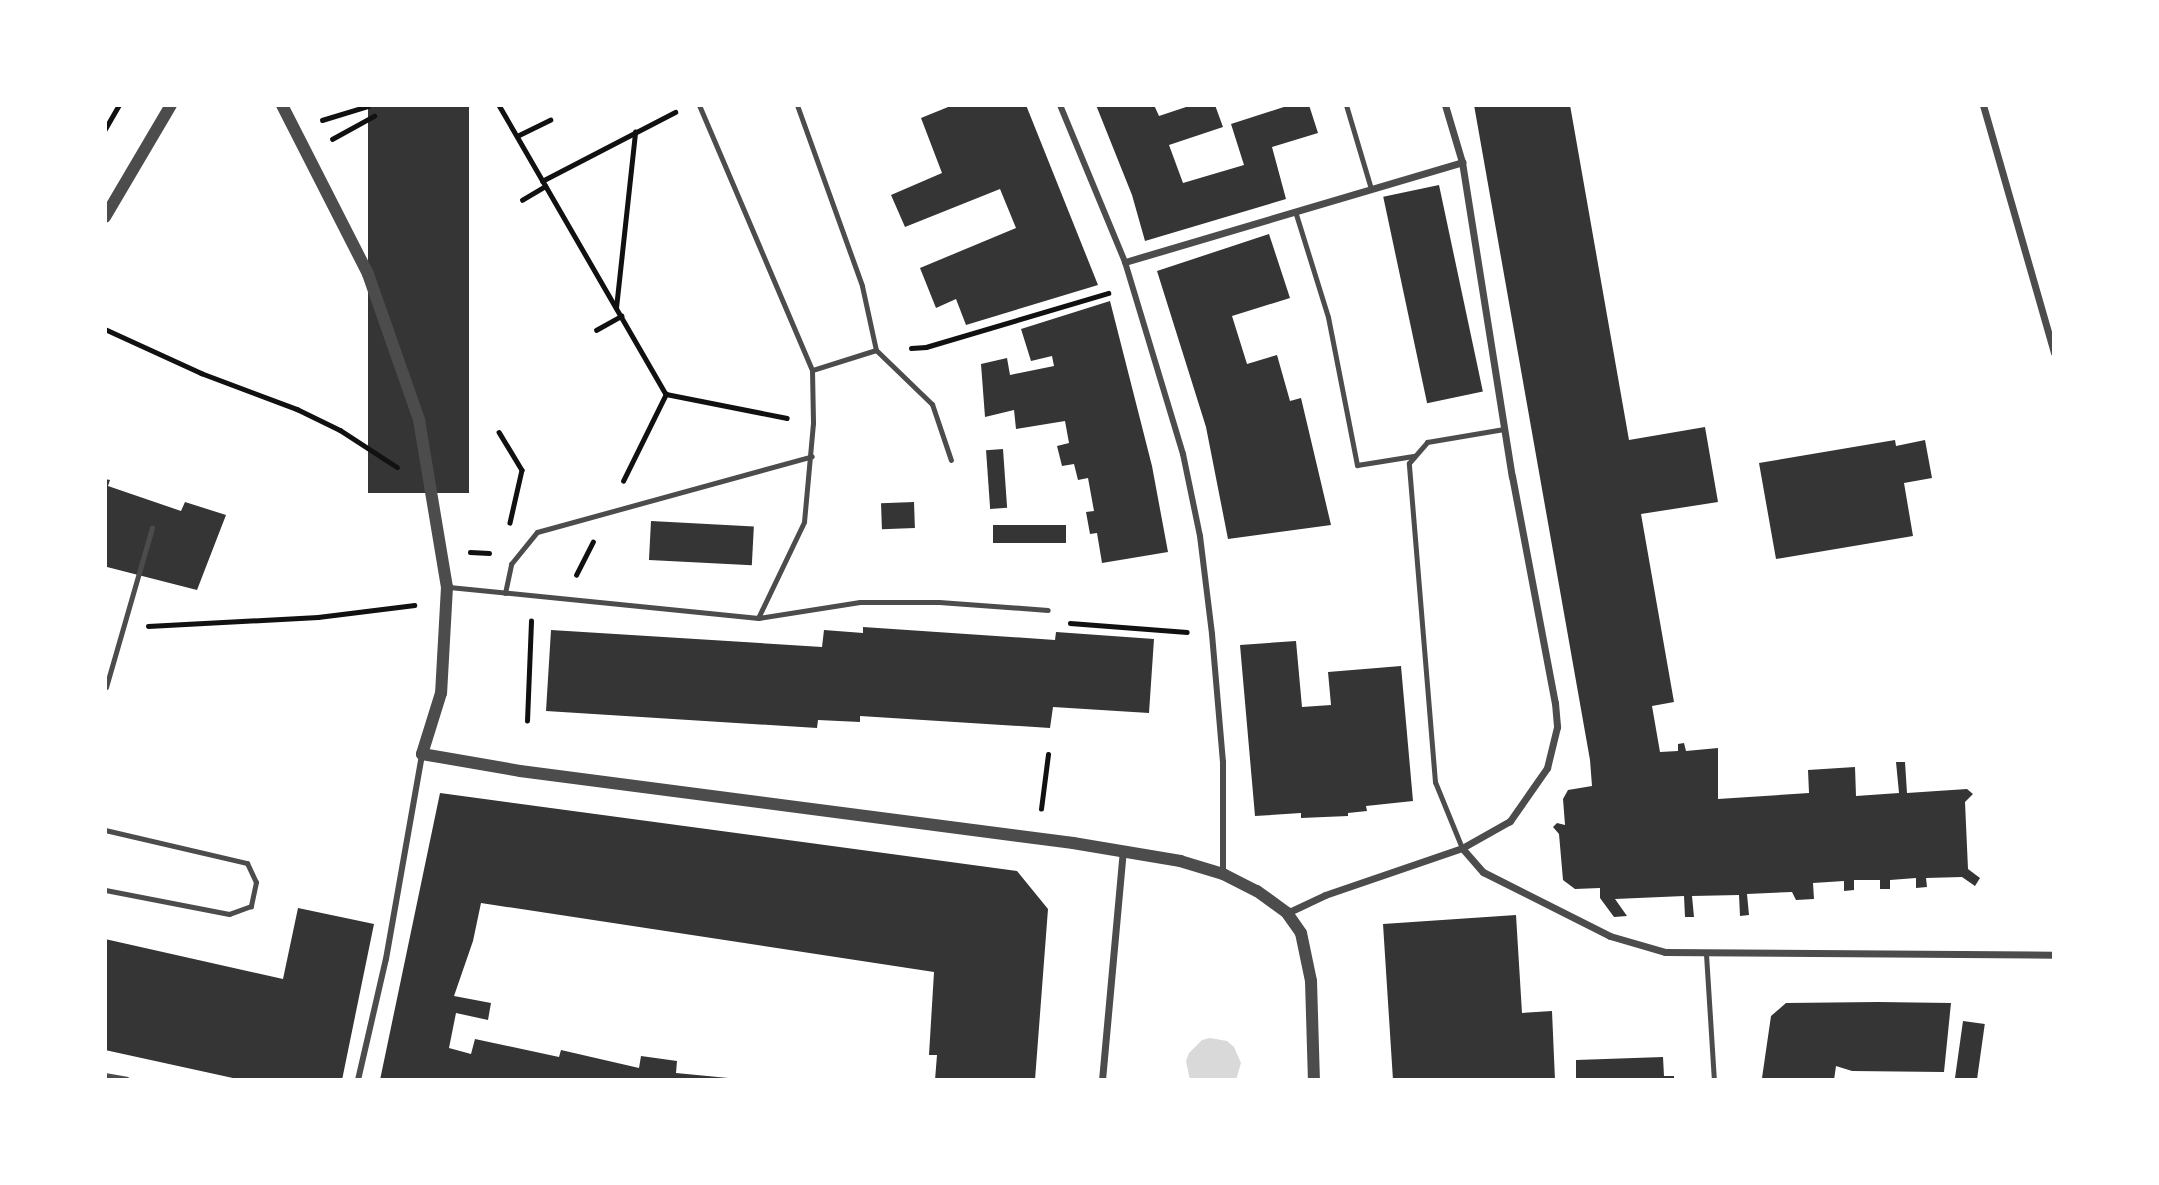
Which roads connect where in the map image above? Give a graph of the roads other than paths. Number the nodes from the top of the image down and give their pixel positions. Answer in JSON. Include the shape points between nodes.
{"nodes":[{"id":1,"x":172,"y":105,"type":"edge"},
{"id":2,"x":282,"y":105,"type":"edge"},
{"id":3,"x":699,"y":105,"type":"edge"},
{"id":4,"x":797,"y":105,"type":"edge"},
{"id":5,"x":1060,"y":105,"type":"edge"},
{"id":6,"x":1346,"y":105,"type":"edge"},
{"id":7,"x":1445,"y":105,"type":"edge"},
{"id":8,"x":1983,"y":105,"type":"edge"},
{"id":9,"x":1462,"y":162,"type":"junction"},
{"id":10,"x":1371,"y":189,"type":"junction"},
{"id":11,"x":1295,"y":211,"type":"junction"},
{"id":12,"x":105,"y":217,"type":"edge"},
{"id":13,"x":1125,"y":262,"type":"junction"},
{"id":14,"x":876,"y":350,"type":"junction"},
{"id":15,"x":2054,"y":353,"type":"edge"},
{"id":16,"x":812,"y":370,"type":"junction"},
{"id":17,"x":1504,"y":429,"type":"junction"},
{"id":18,"x":812,"y":456,"type":"junction"},
{"id":19,"x":1413,"y":456,"type":"junction"},
{"id":20,"x":951,"y":460,"type":"dead end"},
{"id":21,"x":152,"y":528,"type":"dead end"},
{"id":22,"x":447,"y":587,"type":"junction"},
{"id":23,"x":505,"y":593,"type":"junction"},
{"id":24,"x":1048,"y":610,"type":"dead end"},
{"id":25,"x":758,"y":618,"type":"junction"},
{"id":26,"x":106,"y":687,"type":"edge"},
{"id":27,"x":422,"y":754,"type":"junction"},
{"id":28,"x":105,"y":830,"type":"edge"},
{"id":29,"x":1462,"y":848,"type":"junction"},
{"id":30,"x":1123,"y":851,"type":"junction"},
{"id":31,"x":1223,"y":874,"type":"junction"},
{"id":32,"x":105,"y":890,"type":"edge"},
{"id":33,"x":1287,"y":913,"type":"junction"},
{"id":34,"x":1706,"y":954,"type":"junction"},
{"id":35,"x":2054,"y":955,"type":"edge"},
{"id":36,"x":105,"y":1076,"type":"edge"},
{"id":37,"x":127,"y":1080,"type":"edge"},
{"id":38,"x":358,"y":1080,"type":"edge"},
{"id":39,"x":1102,"y":1080,"type":"edge"},
{"id":40,"x":1314,"y":1080,"type":"edge"},
{"id":41,"x":1714,"y":1080,"type":"edge"}],
"edges":[{"from":1,"to":12,"type":"street"},
{"from":2,"to":22,"type":"street","via":[[368,274],[394,341],[419,420]]},
{"from":3,"to":16,"type":"lane"},
{"from":4,"to":14,"type":"lane","via":[[862,286]]},
{"from":5,"to":13,"type":"street"},
{"from":6,"to":10,"type":"lane"},
{"from":7,"to":9,"type":"street"},
{"from":8,"to":15,"type":"street"},
{"from":9,"to":10,"type":"street"},
{"from":9,"to":17,"type":"street"},
{"from":10,"to":11,"type":"street"},
{"from":11,"to":13,"type":"street"},
{"from":11,"to":19,"type":"lane","via":[[1328,317],[1357,465]]},
{"from":13,"to":31,"type":"street","via":[[1183,454],[1200,536],[1223,762]]},
{"from":14,"to":16,"type":"lane"},
{"from":14,"to":20,"type":"lane","via":[[932,404]]},
{"from":16,"to":18,"type":"lane"},
{"from":17,"to":19,"type":"lane","via":[[1427,442]]},
{"from":17,"to":29,"type":"street","via":[[1557,727],[1547,768],[1510,821]]},
{"from":18,"to":23,"type":"lane","via":[[537,532],[511,564]]},
{"from":18,"to":25,"type":"lane","via":[[804,522]]},
{"from":19,"to":29,"type":"lane","via":[[1409,463],[1435,782]]},
{"from":21,"to":26,"type":"lane"},
{"from":22,"to":23,"type":"lane"},
{"from":22,"to":27,"type":"street","via":[[441,693]]},
{"from":23,"to":25,"type":"lane"},
{"from":24,"to":25,"type":"lane","via":[[860,602]]},
{"from":27,"to":30,"type":"street"},
{"from":27,"to":38,"type":"street","via":[[386,959]]},
{"from":28,"to":32,"type":"lane","via":[[247,863],[256,882],[251,906],[229,914]]},
{"from":29,"to":33,"type":"street","via":[[1325,895]]},
{"from":29,"to":34,"type":"street","via":[[1483,872],[1609,936],[1665,952]]},
{"from":30,"to":31,"type":"street","via":[[1180,860]]},
{"from":30,"to":39,"type":"street"},
{"from":31,"to":33,"type":"street"},
{"from":33,"to":40,"type":"street","via":[[1307,951]]},
{"from":34,"to":35,"type":"street"},
{"from":34,"to":41,"type":"lane"},
{"from":36,"to":37,"type":"street"}]}
